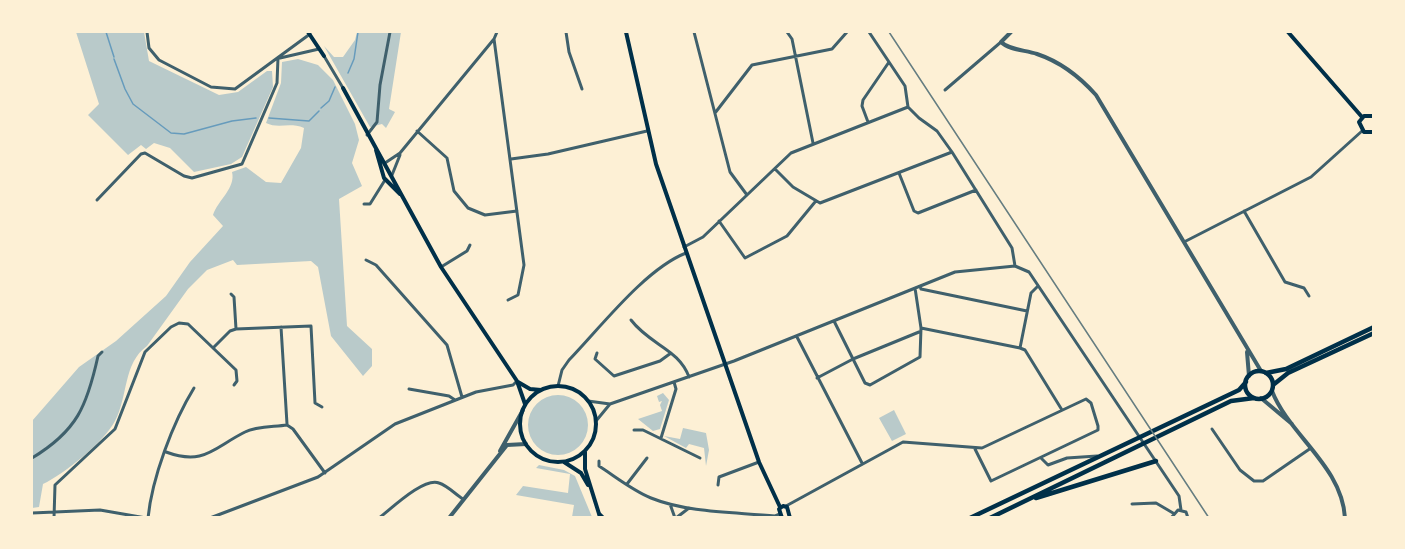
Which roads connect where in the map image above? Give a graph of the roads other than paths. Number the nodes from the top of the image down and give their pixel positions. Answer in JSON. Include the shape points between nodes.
{"nodes":[{"id":1,"x":147,"y":32,"type":"edge"},
{"id":2,"x":390,"y":32,"type":"edge"},
{"id":3,"x":496,"y":32,"type":"edge"},
{"id":4,"x":566,"y":32,"type":"edge"},
{"id":5,"x":626,"y":32,"type":"edge"},
{"id":6,"x":694,"y":32,"type":"edge"},
{"id":7,"x":787,"y":32,"type":"edge"},
{"id":8,"x":847,"y":32,"type":"edge"},
{"id":9,"x":869,"y":32,"type":"edge"},
{"id":10,"x":1011,"y":32,"type":"edge"},
{"id":11,"x":1288,"y":32,"type":"edge"},
{"id":12,"x":309,"y":33,"type":"edge"},
{"id":13,"x":494,"y":39,"type":"junction"},
{"id":14,"x":1001,"y":42,"type":"junction"},
{"id":15,"x":319,"y":49,"type":"junction"},
{"id":16,"x":324,"y":56,"type":"joint"},
{"id":17,"x":796,"y":56,"type":"junction"},
{"id":18,"x":278,"y":58,"type":"junction"},
{"id":19,"x":889,"y":62,"type":"junction"},
{"id":20,"x":343,"y":88,"type":"joint"},
{"id":21,"x":582,"y":89,"type":"dead end"},
{"id":22,"x":945,"y":90,"type":"dead end"},
{"id":23,"x":908,"y":107,"type":"junction"},
{"id":24,"x":714,"y":113,"type":"junction"},
{"id":25,"x":1374,"y":116,"type":"edge"},
{"id":26,"x":1362,"y":117,"type":"junction"},
{"id":27,"x":868,"y":122,"type":"junction"},
{"id":28,"x":417,"y":131,"type":"junction"},
{"id":29,"x":647,"y":131,"type":"junction"},
{"id":30,"x":1362,"y":131,"type":"junction"},
{"id":31,"x":1373,"y":133,"type":"edge"},
{"id":32,"x":368,"y":135,"type":"junction"},
{"id":33,"x":813,"y":144,"type":"junction"},
{"id":34,"x":375,"y":149,"type":"junction"},
{"id":35,"x":952,"y":152,"type":"junction"},
{"id":36,"x":400,"y":153,"type":"junction"},
{"id":37,"x":510,"y":159,"type":"junction"},
{"id":38,"x":385,"y":163,"type":"junction"},
{"id":39,"x":775,"y":169,"type":"junction"},
{"id":40,"x":381,"y":172,"type":"junction"},
{"id":41,"x":899,"y":173,"type":"junction"},
{"id":42,"x":393,"y":174,"type":"junction"},
{"id":43,"x":385,"y":180,"type":"junction"},
{"id":44,"x":976,"y":190,"type":"junction"},
{"id":45,"x":401,"y":195,"type":"junction"},
{"id":46,"x":747,"y":195,"type":"junction"},
{"id":47,"x":97,"y":200,"type":"dead end"},
{"id":48,"x":815,"y":202,"type":"junction"},
{"id":49,"x":364,"y":204,"type":"dead end"},
{"id":50,"x":517,"y":211,"type":"junction"},
{"id":51,"x":1244,"y":211,"type":"junction"},
{"id":52,"x":719,"y":222,"type":"junction"},
{"id":53,"x":1184,"y":242,"type":"junction"},
{"id":54,"x":470,"y":245,"type":"dead end"},
{"id":55,"x":684,"y":247,"type":"junction"},
{"id":56,"x":686,"y":253,"type":"junction"},
{"id":57,"x":366,"y":260,"type":"dead end"},
{"id":58,"x":1015,"y":266,"type":"junction"},
{"id":59,"x":441,"y":267,"type":"junction"},
{"id":60,"x":920,"y":286,"type":"junction"},
{"id":61,"x":1038,"y":286,"type":"junction"},
{"id":62,"x":915,"y":288,"type":"junction"},
{"id":63,"x":231,"y":294,"type":"dead end"},
{"id":64,"x":1309,"y":296,"type":"dead end"},
{"id":65,"x":508,"y":300,"type":"dead end"},
{"id":66,"x":1027,"y":311,"type":"junction"},
{"id":67,"x":632,"y":320,"type":"dead end"},
{"id":68,"x":834,"y":321,"type":"junction"},
{"id":69,"x":281,"y":327,"type":"junction"},
{"id":70,"x":1374,"y":327,"type":"edge"},
{"id":71,"x":236,"y":329,"type":"junction"},
{"id":72,"x":920,"y":330,"type":"junction"},
{"id":73,"x":1374,"y":333,"type":"edge"},
{"id":74,"x":796,"y":336,"type":"junction"},
{"id":75,"x":213,"y":348,"type":"junction"},
{"id":76,"x":1020,"y":348,"type":"junction"},
{"id":77,"x":1247,"y":348,"type":"junction"},
{"id":78,"x":102,"y":352,"type":"dead end"},
{"id":79,"x":671,"y":353,"type":"junction"},
{"id":80,"x":597,"y":354,"type":"dead end"},
{"id":81,"x":854,"y":359,"type":"junction"},
{"id":82,"x":724,"y":365,"type":"junction"},
{"id":83,"x":1264,"y":372,"type":"junction"},
{"id":84,"x":1249,"y":375,"type":"junction"},
{"id":85,"x":689,"y":377,"type":"junction"},
{"id":86,"x":817,"y":378,"type":"junction"},
{"id":87,"x":517,"y":381,"type":"junction"},
{"id":88,"x":674,"y":382,"type":"junction"},
{"id":89,"x":1246,"y":382,"type":"junction"},
{"id":90,"x":234,"y":385,"type":"dead end"},
{"id":91,"x":558,"y":386,"type":"junction"},
{"id":92,"x":194,"y":388,"type":"dead end"},
{"id":93,"x":409,"y":388,"type":"dead end"},
{"id":94,"x":1272,"y":388,"type":"junction"},
{"id":95,"x":542,"y":390,"type":"junction"},
{"id":96,"x":462,"y":397,"type":"junction"},
{"id":97,"x":1254,"y":398,"type":"junction"},
{"id":98,"x":1261,"y":398,"type":"junction"},
{"id":99,"x":455,"y":400,"type":"junction"},
{"id":100,"x":588,"y":401,"type":"junction"},
{"id":101,"x":525,"y":404,"type":"junction"},
{"id":102,"x":610,"y":404,"type":"junction"},
{"id":103,"x":322,"y":407,"type":"dead end"},
{"id":104,"x":523,"y":410,"type":"junction"},
{"id":105,"x":1062,"y":410,"type":"junction"},
{"id":106,"x":596,"y":421,"type":"junction"},
{"id":107,"x":287,"y":425,"type":"junction"},
{"id":108,"x":1212,"y":429,"type":"dead end"},
{"id":109,"x":634,"y":430,"type":"dead end"},
{"id":110,"x":1299,"y":431,"type":"junction"},
{"id":111,"x":661,"y":438,"type":"junction"},
{"id":112,"x":526,"y":444,"type":"junction"},
{"id":113,"x":1311,"y":448,"type":"junction"},
{"id":114,"x":975,"y":449,"type":"junction"},
{"id":115,"x":585,"y":450,"type":"junction"},
{"id":116,"x":166,"y":452,"type":"junction"},
{"id":117,"x":1102,"y":455,"type":"junction"},
{"id":118,"x":32,"y":458,"type":"edge"},
{"id":119,"x":647,"y":458,"type":"dead end"},
{"id":120,"x":700,"y":458,"type":"dead end"},
{"id":121,"x":1041,"y":458,"type":"junction"},
{"id":122,"x":598,"y":461,"type":"dead end"},
{"id":123,"x":1156,"y":461,"type":"junction"},
{"id":124,"x":494,"y":462,"type":"junction"},
{"id":125,"x":563,"y":462,"type":"junction"},
{"id":126,"x":759,"y":462,"type":"junction"},
{"id":127,"x":862,"y":463,"type":"junction"},
{"id":128,"x":325,"y":473,"type":"junction"},
{"id":129,"x":627,"y":484,"type":"junction"},
{"id":130,"x":718,"y":485,"type":"dead end"},
{"id":131,"x":591,"y":491,"type":"junction"},
{"id":132,"x":463,"y":499,"type":"junction"},
{"id":133,"x":1022,"y":502,"type":"junction"},
{"id":134,"x":670,"y":504,"type":"junction"},
{"id":135,"x":1132,"y":504,"type":"dead end"},
{"id":136,"x":783,"y":506,"type":"junction"},
{"id":137,"x":690,"y":507,"type":"junction"},
{"id":138,"x":1181,"y":510,"type":"junction"},
{"id":139,"x":54,"y":512,"type":"junction"},
{"id":140,"x":32,"y":513,"type":"edge"},
{"id":141,"x":1173,"y":513,"type":"junction"},
{"id":142,"x":750,"y":515,"type":"edge"},
{"id":143,"x":781,"y":516,"type":"edge"},
{"id":144,"x":601,"y":517,"type":"edge"},
{"id":145,"x":54,"y":518,"type":"edge"},
{"id":146,"x":147,"y":518,"type":"edge"},
{"id":147,"x":210,"y":518,"type":"edge"},
{"id":148,"x":379,"y":518,"type":"edge"},
{"id":149,"x":449,"y":518,"type":"edge"},
{"id":150,"x":675,"y":518,"type":"edge"},
{"id":151,"x":790,"y":518,"type":"edge"},
{"id":152,"x":970,"y":518,"type":"edge"},
{"id":153,"x":990,"y":518,"type":"edge"},
{"id":154,"x":1171,"y":518,"type":"edge"},
{"id":155,"x":1188,"y":518,"type":"edge"},
{"id":156,"x":1345,"y":518,"type":"edge"}],
"edges":[{"from":1,"to":18,"type":"street","via":[[149,48],[159,60],[218,90],[235,89]]},
{"from":2,"to":32,"type":"street","via":[[377,122]]},
{"from":3,"to":13,"type":"street"},
{"from":4,"to":21,"type":"street"},
{"from":5,"to":29,"type":"main road"},
{"from":6,"to":24,"type":"street"},
{"from":7,"to":17,"type":"street"},
{"from":8,"to":17,"type":"street","via":[[836,47]]},
{"from":9,"to":19,"type":"street"},
{"from":10,"to":14,"type":"street"},
{"from":11,"to":26,"type":"main road"},
{"from":12,"to":15,"type":"main road"},
{"from":12,"to":18,"type":"street"},
{"from":13,"to":28,"type":"street"},
{"from":13,"to":37,"type":"street"},
{"from":14,"to":22,"type":"street"},
{"from":14,"to":53,"type":"street","via":[[1006,47],[1052,60],[1088,86],[1104,105]]},
{"from":15,"to":16,"type":"main road"},
{"from":15,"to":18,"type":"street"},
{"from":16,"to":20,"type":"street"},
{"from":17,"to":24,"type":"street","via":[[752,64]]},
{"from":17,"to":33,"type":"street"},
{"from":18,"to":47,"type":"street","via":[[277,82],[242,164],[192,178],[145,153]]},
{"from":19,"to":23,"type":"street","via":[[905,86]]},
{"from":19,"to":27,"type":"street","via":[[863,100]]},
{"from":20,"to":32,"type":"main road"},
{"from":23,"to":27,"type":"street"},
{"from":23,"to":35,"type":"street","via":[[938,130]]},
{"from":24,"to":46,"type":"street","via":[[730,172]]},
{"from":25,"to":26,"type":"main road"},
{"from":26,"to":30,"type":"main road"},
{"from":27,"to":33,"type":"street"},
{"from":28,"to":36,"type":"street"},
{"from":28,"to":50,"type":"street","via":[[447,158],[454,191],[468,208],[485,215]]},
{"from":29,"to":37,"type":"street"},
{"from":29,"to":55,"type":"main road"},
{"from":30,"to":31,"type":"main road"},
{"from":30,"to":51,"type":"street","via":[[1311,177]]},
{"from":32,"to":34,"type":"main road"},
{"from":33,"to":39,"type":"street","via":[[791,153]]},
{"from":34,"to":38,"type":"main road"},
{"from":34,"to":40,"type":"main road"},
{"from":35,"to":41,"type":"street"},
{"from":35,"to":44,"type":"street"},
{"from":36,"to":38,"type":"street"},
{"from":36,"to":42,"type":"street"},
{"from":37,"to":50,"type":"street"},
{"from":38,"to":40,"type":"main road"},
{"from":38,"to":42,"type":"main road"},
{"from":39,"to":46,"type":"street"},
{"from":39,"to":48,"type":"street"},
{"from":40,"to":42,"type":"main road"},
{"from":40,"to":43,"type":"main road"},
{"from":41,"to":44,"type":"street","via":[[918,213]]},
{"from":41,"to":48,"type":"street"},
{"from":42,"to":45,"type":"main road"},
{"from":43,"to":45,"type":"main road"},
{"from":43,"to":49,"type":"street","via":[[370,204]]},
{"from":44,"to":58,"type":"street","via":[[1012,248]]},
{"from":45,"to":59,"type":"main road"},
{"from":46,"to":52,"type":"street"},
{"from":48,"to":52,"type":"street","via":[[787,237],[745,258]]},
{"from":50,"to":65,"type":"street","via":[[524,277],[518,296]]},
{"from":51,"to":53,"type":"street"},
{"from":51,"to":64,"type":"street","via":[[1285,282],[1304,288]]},
{"from":52,"to":55,"type":"street","via":[[695,243]]},
{"from":53,"to":77,"type":"street"},
{"from":54,"to":59,"type":"street"},
{"from":55,"to":56,"type":"main road"},
{"from":56,"to":82,"type":"main road"},
{"from":56,"to":91,"type":"street","via":[[657,270],[638,288],[564,367]]},
{"from":57,"to":96,"type":"street","via":[[376,265],[447,345]]},
{"from":58,"to":60,"type":"street","via":[[955,272]]},
{"from":58,"to":61,"type":"street","via":[[1029,272]]},
{"from":59,"to":87,"type":"main road"},
{"from":60,"to":62,"type":"street"},
{"from":60,"to":66,"type":"street"},
{"from":61,"to":66,"type":"street","via":[[1031,293]]},
{"from":61,"to":123,"type":"street"},
{"from":62,"to":68,"type":"street"},
{"from":62,"to":72,"type":"street"},
{"from":63,"to":71,"type":"street"},
{"from":66,"to":76,"type":"street"},
{"from":67,"to":79,"type":"street","via":[[648,339]]},
{"from":68,"to":74,"type":"street"},
{"from":68,"to":81,"type":"street"},
{"from":69,"to":71,"type":"street"},
{"from":69,"to":103,"type":"street","via":[[311,326],[315,403]]},
{"from":69,"to":107,"type":"street"},
{"from":70,"to":83,"type":"main road","via":[[1286,369]]},
{"from":71,"to":75,"type":"street"},
{"from":72,"to":76,"type":"street"},
{"from":72,"to":81,"type":"street"},
{"from":72,"to":81,"type":"street","via":[[920,357],[870,385],[865,383]]},
{"from":73,"to":94,"type":"main road","via":[[1288,373]]},
{"from":74,"to":82,"type":"street"},
{"from":74,"to":86,"type":"street"},
{"from":75,"to":90,"type":"street","via":[[236,370]]},
{"from":75,"to":139,"type":"street","via":[[184,322],[171,327],[145,352],[119,423],[55,484]]},
{"from":76,"to":105,"type":"street","via":[[1025,350]]},
{"from":77,"to":83,"type":"street"},
{"from":77,"to":84,"type":"street"},
{"from":78,"to":118,"type":"street","via":[[86,401],[70,430]]},
{"from":79,"to":80,"type":"street","via":[[660,361],[614,376],[595,359]]},
{"from":79,"to":85,"type":"street","via":[[684,363]]},
{"from":81,"to":86,"type":"street"},
{"from":82,"to":85,"type":"street"},
{"from":82,"to":126,"type":"main road"},
{"from":83,"to":84,"type":"main road"},
{"from":83,"to":94,"type":"main road"},
{"from":84,"to":89,"type":"main road"},
{"from":85,"to":88,"type":"street"},
{"from":86,"to":127,"type":"street"},
{"from":87,"to":95,"type":"main road"},
{"from":87,"to":96,"type":"street"},
{"from":87,"to":101,"type":"main road"},
{"from":88,"to":102,"type":"street"},
{"from":88,"to":111,"type":"street","via":[[676,389]]},
{"from":89,"to":97,"type":"main road","via":[[1248,393]]},
{"from":89,"to":117,"type":"main road","via":[[1239,390]]},
{"from":91,"to":95,"type":"main road"},
{"from":91,"to":100,"type":"main road","via":[[569,388]]},
{"from":92,"to":116,"type":"street","via":[[184,403]]},
{"from":93,"to":99,"type":"street"},
{"from":94,"to":98,"type":"main road"},
{"from":94,"to":110,"type":"street"},
{"from":95,"to":101,"type":"main road"},
{"from":96,"to":99,"type":"street"},
{"from":97,"to":98,"type":"main road"},
{"from":97,"to":133,"type":"main road","via":[[1231,401]]},
{"from":98,"to":110,"type":"street"},
{"from":99,"to":128,"type":"street","via":[[386,429]]},
{"from":100,"to":102,"type":"street"},
{"from":100,"to":106,"type":"main road"},
{"from":101,"to":104,"type":"main road"},
{"from":102,"to":106,"type":"street"},
{"from":104,"to":112,"type":"main road","via":[[521,433]]},
{"from":104,"to":124,"type":"street"},
{"from":105,"to":114,"type":"street"},
{"from":105,"to":121,"type":"street","via":[[1086,399],[1091,403],[1098,430]]},
{"from":106,"to":115,"type":"main road","via":[[594,435]]},
{"from":107,"to":116,"type":"street","via":[[246,431],[215,452],[198,457]]},
{"from":107,"to":128,"type":"street"},
{"from":108,"to":113,"type":"street","via":[[1240,470],[1254,482],[1263,481]]},
{"from":109,"to":111,"type":"street"},
{"from":110,"to":113,"type":"street"},
{"from":111,"to":120,"type":"street"},
{"from":112,"to":124,"type":"street","via":[[507,445]]},
{"from":112,"to":125,"type":"main road","via":[[539,457]]},
{"from":113,"to":156,"type":"street","via":[[1338,489]]},
{"from":114,"to":121,"type":"street","via":[[991,481]]},
{"from":114,"to":127,"type":"street","via":[[903,442]]},
{"from":115,"to":125,"type":"main road"},
{"from":115,"to":131,"type":"main road","via":[[584,464]]},
{"from":116,"to":146,"type":"street","via":[[153,484]]},
{"from":117,"to":121,"type":"street","via":[[1066,458],[1048,465]]},
{"from":117,"to":152,"type":"main road"},
{"from":119,"to":129,"type":"street"},
{"from":122,"to":129,"type":"street","via":[[599,466]]},
{"from":123,"to":133,"type":"main road"},
{"from":123,"to":138,"type":"street","via":[[1179,496]]},
{"from":124,"to":132,"type":"street"},
{"from":125,"to":131,"type":"main road","via":[[581,473]]},
{"from":126,"to":130,"type":"street","via":[[719,477]]},
{"from":126,"to":136,"type":"main road"},
{"from":127,"to":136,"type":"street"},
{"from":128,"to":147,"type":"street"},
{"from":129,"to":134,"type":"street"},
{"from":131,"to":144,"type":"main road"},
{"from":132,"to":148,"type":"street","via":[[433,482],[420,486]]},
{"from":132,"to":149,"type":"street"},
{"from":133,"to":153,"type":"main road"},
{"from":134,"to":137,"type":"street"},
{"from":134,"to":150,"type":"street"},
{"from":135,"to":141,"type":"street","via":[[1156,503]]},
{"from":136,"to":143,"type":"main road"},
{"from":136,"to":151,"type":"main road"},
{"from":137,"to":142,"type":"street"},
{"from":137,"to":150,"type":"street"},
{"from":138,"to":141,"type":"street"},
{"from":138,"to":155,"type":"street"},
{"from":139,"to":140,"type":"street"},
{"from":139,"to":145,"type":"street"},
{"from":139,"to":146,"type":"street","via":[[100,510]]},
{"from":141,"to":154,"type":"street"},
{"from":142,"to":143,"type":"street"}]}
